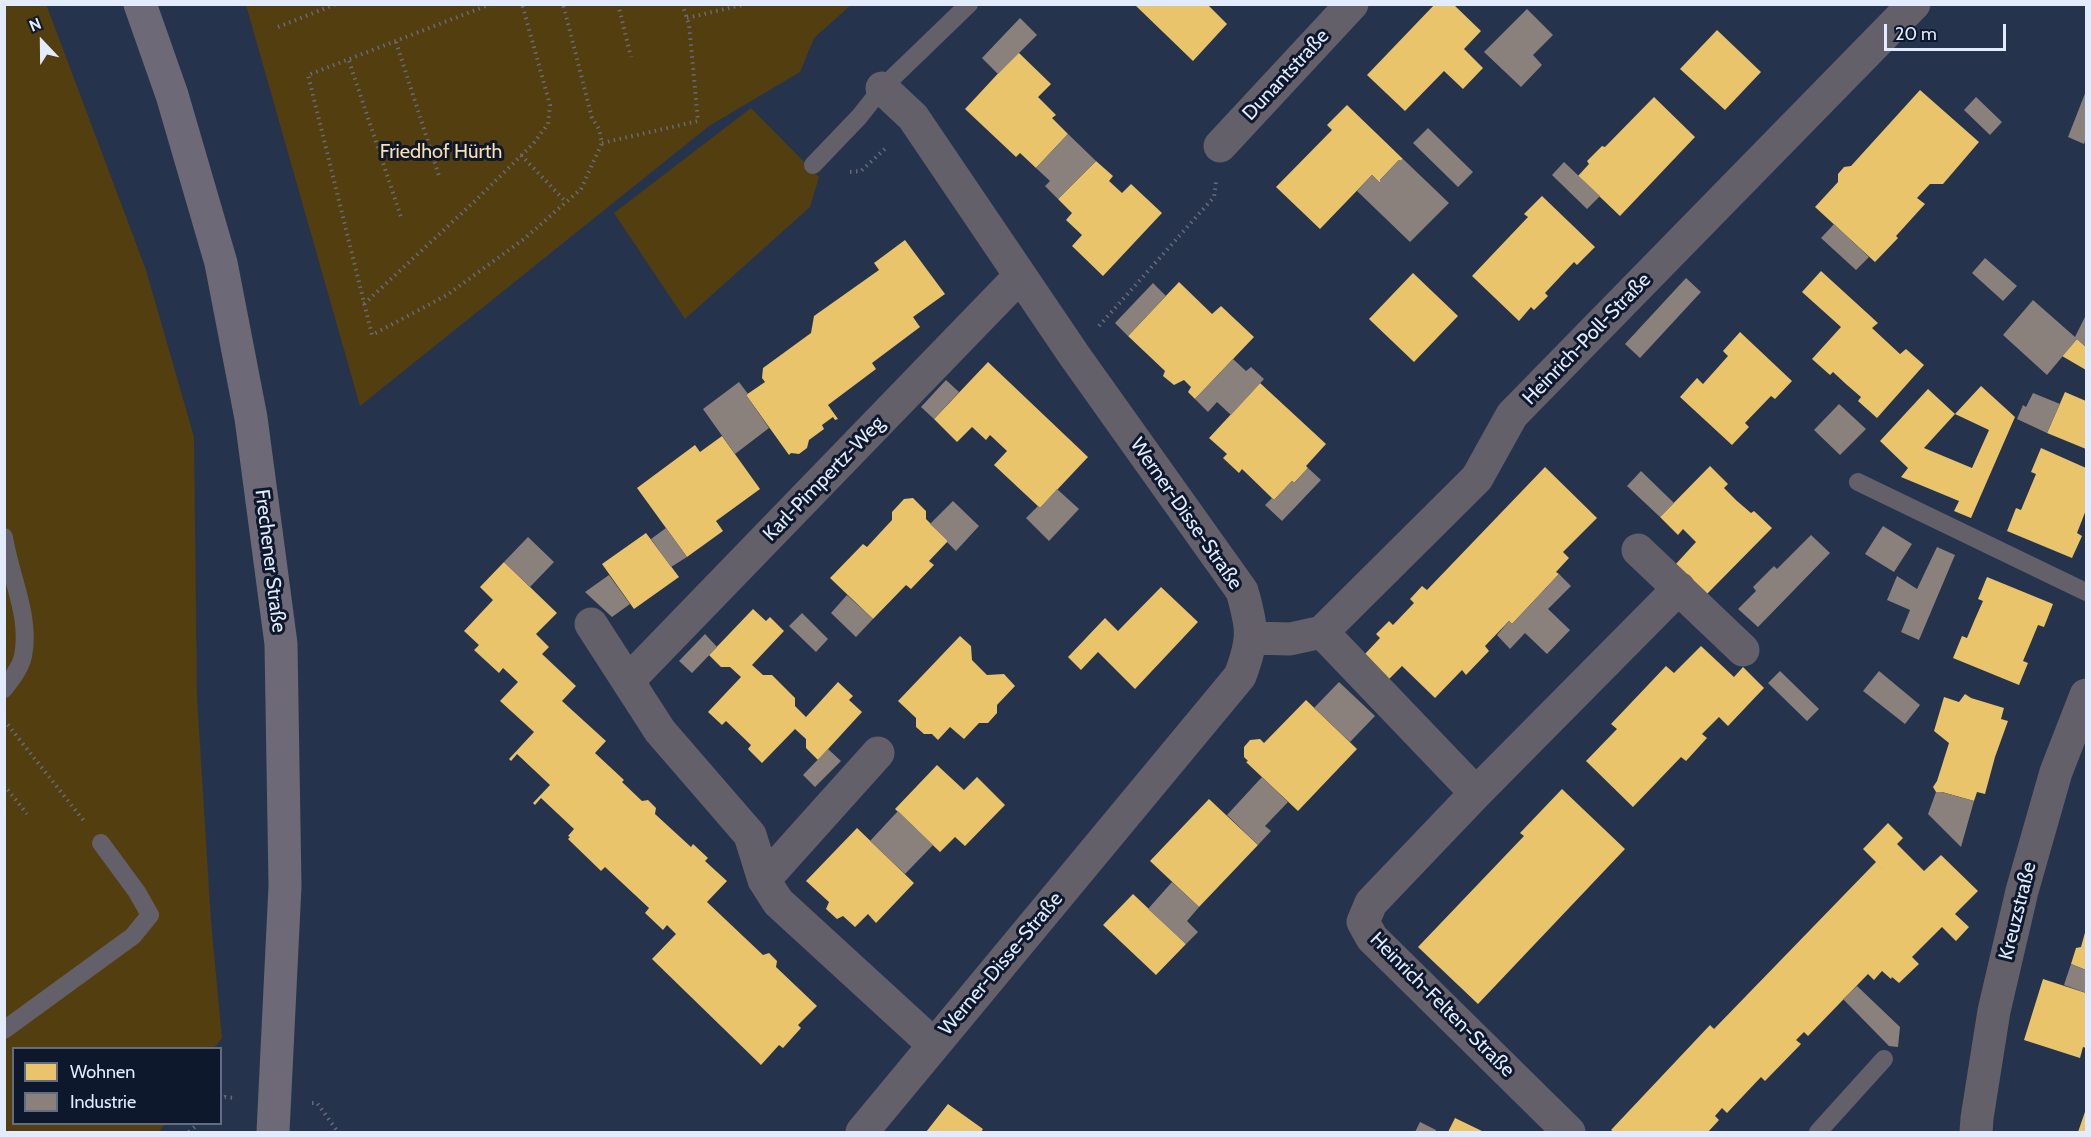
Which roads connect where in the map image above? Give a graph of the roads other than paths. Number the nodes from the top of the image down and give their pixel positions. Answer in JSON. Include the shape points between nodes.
{"nodes":[{"id":1,"x":140,"y":4,"type":"edge"},
{"id":2,"x":969,"y":4,"type":"edge"},
{"id":3,"x":1352,"y":4,"type":"edge"},
{"id":4,"x":1914,"y":4,"type":"edge"},
{"id":5,"x":882,"y":88,"type":"junction"},
{"id":6,"x":1220,"y":146,"type":"road end"},
{"id":7,"x":813,"y":165,"type":"dead end"},
{"id":8,"x":1019,"y":277,"type":"junction"},
{"id":9,"x":1858,"y":482,"type":"dead end"},
{"id":10,"x":4,"y":537,"type":"edge"},
{"id":11,"x":1638,"y":550,"type":"dead end"},
{"id":12,"x":1679,"y":588,"type":"junction"},
{"id":13,"x":2086,"y":592,"type":"edge"},
{"id":14,"x":591,"y":624,"type":"dead end"},
{"id":15,"x":1322,"y":632,"type":"junction"},
{"id":16,"x":1252,"y":638,"type":"junction"},
{"id":17,"x":1743,"y":650,"type":"dead end"},
{"id":18,"x":628,"y":681,"type":"junction"},
{"id":19,"x":4,"y":689,"type":"edge"},
{"id":20,"x":2086,"y":695,"type":"edge"},
{"id":21,"x":878,"y":753,"type":"dead end"},
{"id":22,"x":1476,"y":793,"type":"junction"},
{"id":23,"x":101,"y":843,"type":"road end"},
{"id":24,"x":764,"y":880,"type":"junction"},
{"id":25,"x":4,"y":1030,"type":"edge"},
{"id":26,"x":934,"y":1045,"type":"junction"},
{"id":27,"x":1884,"y":1059,"type":"dead end"},
{"id":28,"x":273,"y":1132,"type":"edge"},
{"id":29,"x":862,"y":1132,"type":"edge"},
{"id":30,"x":1569,"y":1132,"type":"edge"},
{"id":31,"x":1818,"y":1132,"type":"edge"},
{"id":32,"x":1976,"y":1132,"type":"edge"}],
"edges":[{"from":1,"to":28,"type":"main road","name":"Frechener Straße","via":[[172,95],[221,263],[251,418],[281,644],[285,886]]},
{"from":2,"to":5,"type":"lane"},
{"from":3,"to":6,"type":"street","name":"Dunantstraße"},
{"from":4,"to":15,"type":"street","name":"Heinrich-Poll-Straße","via":[[1512,415],[1477,478]]},
{"from":5,"to":7,"type":"lane"},
{"from":5,"to":8,"type":"street","name":"Werner-Disse-Straße","via":[[913,117]]},
{"from":8,"to":16,"type":"street","name":"Werner-Disse-Straße","via":[[1242,591]]},
{"from":8,"to":18,"type":"street","name":"Karl-Pimpertz-Weg"},
{"from":9,"to":13,"type":"lane"},
{"from":10,"to":19,"type":"lane","via":[[25,623],[23,659]]},
{"from":11,"to":12,"type":"street"},
{"from":12,"to":17,"type":"street"},
{"from":12,"to":22,"type":"street","name":"Heinrich-Felten-Straße"},
{"from":14,"to":18,"type":"street"},
{"from":15,"to":16,"type":"street","via":[[1290,639]]},
{"from":15,"to":22,"type":"street"},
{"from":16,"to":26,"type":"street","name":"Werner-Disse-Straße","via":[[1240,676]]},
{"from":18,"to":24,"type":"street","via":[[660,731],[750,835]]},
{"from":20,"to":32,"type":"street","name":"Kreuzstraße","via":[[2056,772],[2022,891],[1994,1011]]},
{"from":21,"to":24,"type":"street"},
{"from":22,"to":30,"type":"street","name":"Heinrich-Felten-Straße","via":[[1371,903],[1363,922],[1372,938]]},
{"from":23,"to":25,"type":"lane","via":[[150,915],[133,936]]},
{"from":24,"to":26,"type":"street","via":[[778,902]]},
{"from":26,"to":29,"type":"street","name":"Werner-Disse-Straße"},
{"from":27,"to":31,"type":"lane"}]}
